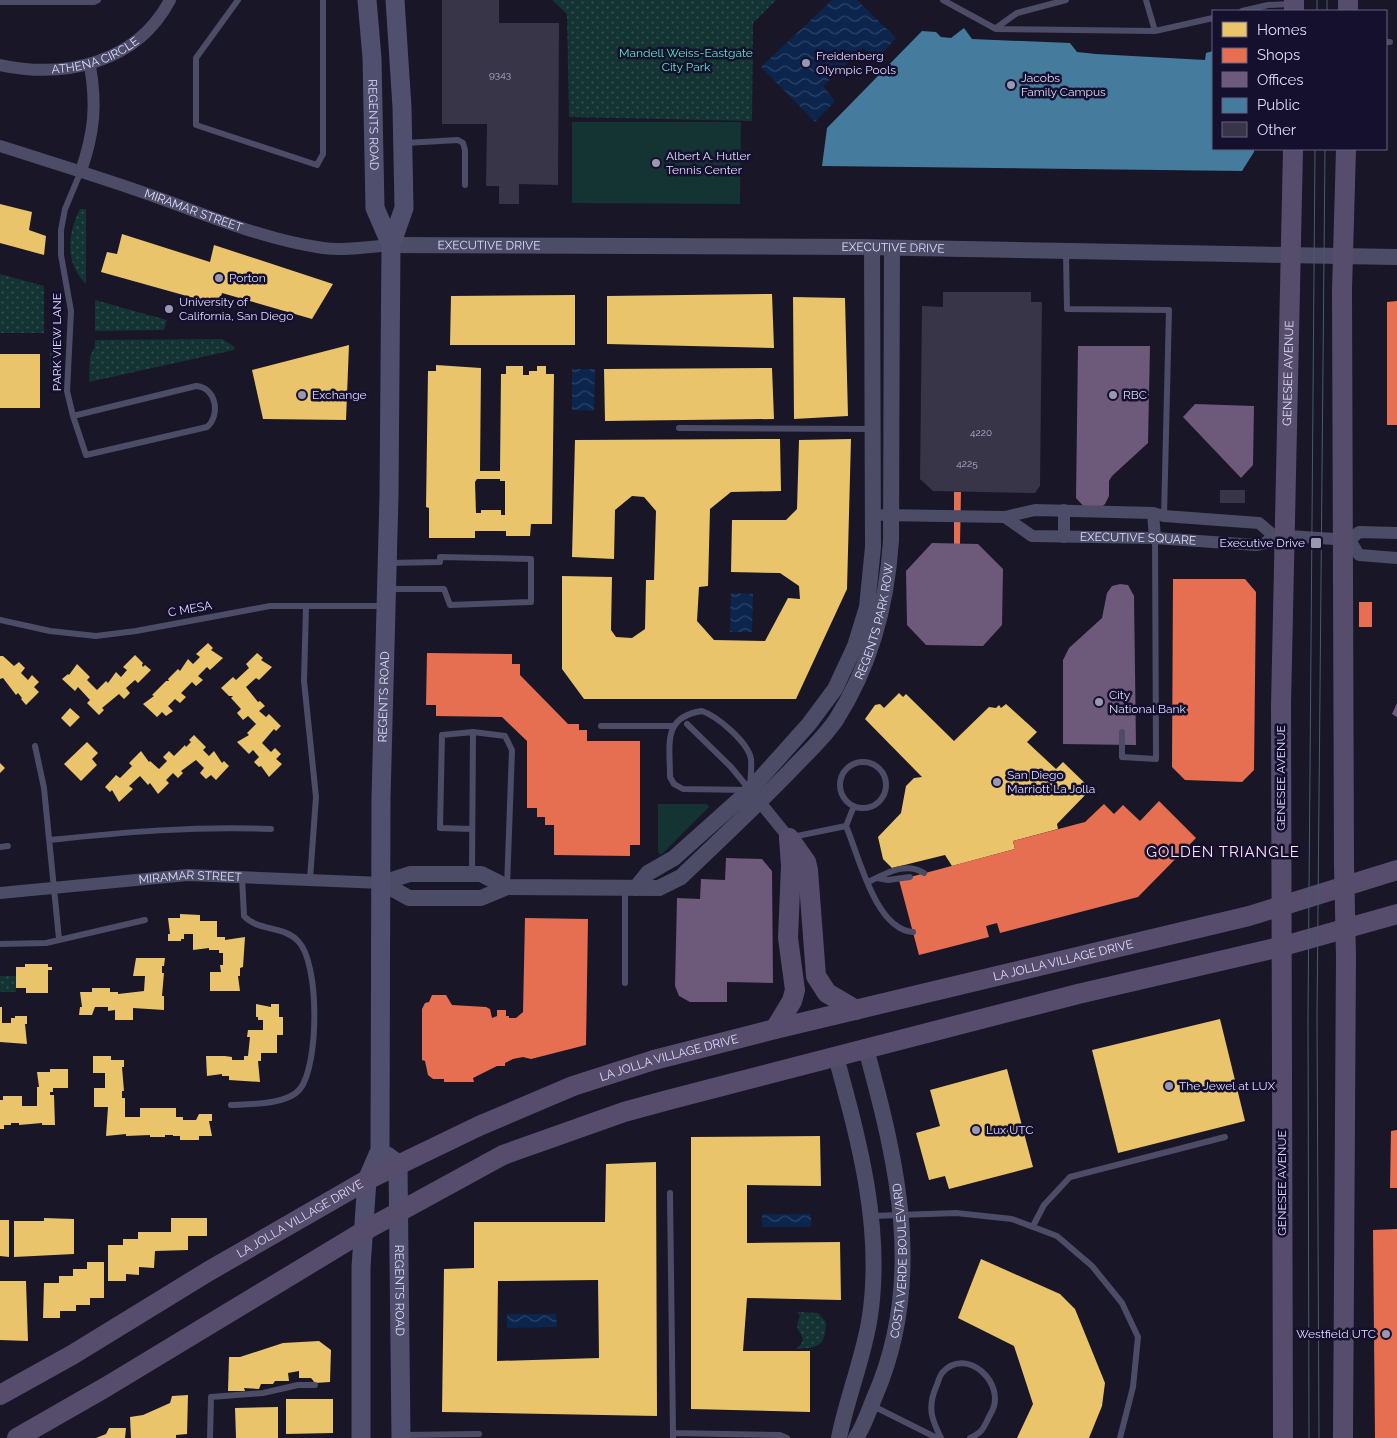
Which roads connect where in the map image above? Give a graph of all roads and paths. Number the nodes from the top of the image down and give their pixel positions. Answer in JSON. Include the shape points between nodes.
{"nodes":[{"id":1,"x":98,"y":0,"type":"edge"},
{"id":2,"x":170,"y":0,"type":"edge"},
{"id":3,"x":238,"y":0,"type":"edge"},
{"id":4,"x":323,"y":0,"type":"edge"},
{"id":5,"x":367,"y":0,"type":"edge"},
{"id":6,"x":395,"y":0,"type":"edge"},
{"id":7,"x":408,"y":0,"type":"edge"},
{"id":8,"x":943,"y":0,"type":"edge"},
{"id":9,"x":1066,"y":0,"type":"edge"},
{"id":10,"x":1146,"y":0,"type":"edge"},
{"id":11,"x":0,"y":2,"type":"edge"},
{"id":12,"x":1294,"y":5,"type":"edge"},
{"id":13,"x":1246,"y":10,"type":"edge"},
{"id":14,"x":1212,"y":18,"type":"edge"},
{"id":15,"x":996,"y":28,"type":"junction"},
{"id":16,"x":1155,"y":31,"type":"junction"},
{"id":17,"x":398,"y":51,"type":"junction"},
{"id":18,"x":0,"y":66,"type":"edge"},
{"id":19,"x":90,"y":66,"type":"junction"},
{"id":20,"x":403,"y":143,"type":"junction"},
{"id":21,"x":0,"y":146,"type":"edge"},
{"id":22,"x":1293,"y":150,"type":"edge"},
{"id":23,"x":1346,"y":150,"type":"edge"},
{"id":24,"x":81,"y":171,"type":"junction"},
{"id":25,"x":465,"y":185,"type":"dead end"},
{"id":26,"x":391,"y":245,"type":"junction"},
{"id":27,"x":872,"y":248,"type":"junction"},
{"id":28,"x":892,"y":248,"type":"junction"},
{"id":29,"x":1066,"y":252,"type":"junction"},
{"id":30,"x":1292,"y":254,"type":"junction"},
{"id":31,"x":1343,"y":255,"type":"junction"},
{"id":32,"x":1397,"y":257,"type":"edge"},
{"id":33,"x":72,"y":416,"type":"junction"},
{"id":34,"x":679,"y":428,"type":"dead end"},
{"id":35,"x":874,"y":429,"type":"junction"},
{"id":36,"x":1064,"y":510,"type":"junction"},
{"id":37,"x":873,"y":515,"type":"junction"},
{"id":38,"x":1159,"y":515,"type":"junction"},
{"id":39,"x":891,"y":516,"type":"junction"},
{"id":40,"x":1004,"y":517,"type":"junction"},
{"id":41,"x":1397,"y":533,"type":"edge"},
{"id":42,"x":1278,"y":535,"type":"junction"},
{"id":43,"x":1064,"y":537,"type":"junction"},
{"id":44,"x":1154,"y":538,"type":"junction"},
{"id":45,"x":1346,"y":540,"type":"junction"},
{"id":46,"x":1397,"y":558,"type":"edge"},
{"id":47,"x":388,"y":563,"type":"junction"},
{"id":48,"x":386,"y":598,"type":"junction"},
{"id":49,"x":306,"y":606,"type":"junction"},
{"id":50,"x":875,"y":610,"type":"junction"},
{"id":51,"x":0,"y":620,"type":"edge"},
{"id":52,"x":687,"y":724,"type":"dead end"},
{"id":53,"x":601,"y":726,"type":"dead end"},
{"id":54,"x":672,"y":726,"type":"junction"},
{"id":55,"x":473,"y":732,"type":"junction"},
{"id":56,"x":1122,"y":732,"type":"dead end"},
{"id":57,"x":35,"y":746,"type":"dead end"},
{"id":58,"x":755,"y":796,"type":"junction"},
{"id":59,"x":854,"y":806,"type":"junction"},
{"id":60,"x":846,"y":826,"type":"junction"},
{"id":61,"x":271,"y":829,"type":"dead end"},
{"id":62,"x":472,"y":829,"type":"junction"},
{"id":63,"x":789,"y":838,"type":"junction"},
{"id":64,"x":50,"y":840,"type":"junction"},
{"id":65,"x":8,"y":846,"type":"dead end"},
{"id":66,"x":0,"y":847,"type":"edge"},
{"id":67,"x":1397,"y":870,"type":"edge"},
{"id":68,"x":472,"y":874,"type":"junction"},
{"id":69,"x":924,"y":874,"type":"dead end"},
{"id":70,"x":242,"y":876,"type":"junction"},
{"id":71,"x":910,"y":877,"type":"dead end"},
{"id":72,"x":877,"y":878,"type":"junction"},
{"id":73,"x":310,"y":879,"type":"junction"},
{"id":74,"x":868,"y":882,"type":"junction"},
{"id":75,"x":382,"y":883,"type":"junction"},
{"id":76,"x":1344,"y":885,"type":"junction"},
{"id":77,"x":507,"y":887,"type":"junction"},
{"id":78,"x":631,"y":888,"type":"junction"},
{"id":79,"x":53,"y":889,"type":"junction"},
{"id":80,"x":0,"y":893,"type":"edge"},
{"id":81,"x":1280,"y":905,"type":"junction"},
{"id":82,"x":1397,"y":914,"type":"edge"},
{"id":83,"x":145,"y":920,"type":"dead end"},
{"id":84,"x":1345,"y":929,"type":"junction"},
{"id":85,"x":913,"y":932,"type":"dead end"},
{"id":86,"x":59,"y":939,"type":"junction"},
{"id":87,"x":0,"y":944,"type":"edge"},
{"id":88,"x":1280,"y":947,"type":"junction"},
{"id":89,"x":625,"y":983,"type":"dead end"},
{"id":90,"x":856,"y":1010,"type":"junction"},
{"id":91,"x":775,"y":1029,"type":"junction"},
{"id":92,"x":866,"y":1049,"type":"junction"},
{"id":93,"x":836,"y":1057,"type":"junction"},
{"id":94,"x":231,"y":1105,"type":"dead end"},
{"id":95,"x":1225,"y":1137,"type":"dead end"},
{"id":96,"x":380,"y":1150,"type":"junction"},
{"id":97,"x":398,"y":1164,"type":"junction"},
{"id":98,"x":367,"y":1180,"type":"junction"},
{"id":99,"x":670,"y":1194,"type":"dead end"},
{"id":100,"x":399,"y":1211,"type":"junction"},
{"id":101,"x":902,"y":1215,"type":"junction"},
{"id":102,"x":872,"y":1216,"type":"junction"},
{"id":103,"x":1033,"y":1226,"type":"junction"},
{"id":104,"x":364,"y":1231,"type":"junction"},
{"id":105,"x":315,"y":1386,"type":"dead end"},
{"id":106,"x":0,"y":1395,"type":"edge"},
{"id":107,"x":871,"y":1405,"type":"junction"},
{"id":108,"x":479,"y":1434,"type":"dead end"},
{"id":109,"x":673,"y":1435,"type":"edge"},
{"id":110,"x":401,"y":1437,"type":"edge"},
{"id":111,"x":17,"y":1438,"type":"edge"},
{"id":112,"x":210,"y":1438,"type":"edge"},
{"id":113,"x":362,"y":1438,"type":"edge"},
{"id":114,"x":787,"y":1438,"type":"edge"},
{"id":115,"x":840,"y":1438,"type":"edge"},
{"id":116,"x":856,"y":1438,"type":"edge"},
{"id":117,"x":937,"y":1438,"type":"edge"},
{"id":118,"x":941,"y":1438,"type":"edge"},
{"id":119,"x":970,"y":1438,"type":"edge"},
{"id":120,"x":1120,"y":1438,"type":"edge"},
{"id":121,"x":1283,"y":1438,"type":"edge"},
{"id":122,"x":1343,"y":1438,"type":"edge"}],
"edges":[{"from":1,"to":11,"type":"lane"},
{"from":2,"to":19,"type":"street","name":"ATHENA CIRCLE","via":[[159,17],[133,42]]},
{"from":3,"to":4,"type":"lane","via":[[196,58],[196,125],[317,165],[323,154]]},
{"from":5,"to":26,"type":"main road","name":"REGENTS ROAD","via":[[374,104],[374,208]]},
{"from":6,"to":17,"type":"main road","name":"REGENTS ROAD"},
{"from":7,"to":17,"type":"main road"},
{"from":8,"to":15,"type":"lane"},
{"from":9,"to":15,"type":"lane","via":[[1018,13]]},
{"from":10,"to":16,"type":"lane"},
{"from":12,"to":13,"type":"lane","via":[[1268,5]]},
{"from":14,"to":16,"type":"lane"},
{"from":15,"to":16,"type":"lane"},
{"from":17,"to":20,"type":"main road","name":"REGENTS ROAD"},
{"from":18,"to":19,"type":"street","name":"ATHENA CIRCLE","via":[[41,71]]},
{"from":19,"to":24,"type":"street","via":[[94,122]]},
{"from":20,"to":25,"type":"lane","via":[[458,140],[465,150]]},
{"from":20,"to":26,"type":"main road","name":"REGENTS ROAD","via":[[404,208]]},
{"from":21,"to":24,"type":"street","name":"MIRAMAR STREET"},
{"from":22,"to":30,"type":"main road","name":"GENESEE AVENUE"},
{"from":23,"to":31,"type":"main road"},
{"from":24,"to":26,"type":"street","name":"MIRAMAR STREET","via":[[239,227],[299,243],[345,249]]},
{"from":24,"to":33,"type":"lane","name":"PARK VIEW LANE","via":[[61,230],[61,255],[71,311],[67,391]]},
{"from":26,"to":27,"type":"street","name":"EXECUTIVE DRIVE"},
{"from":26,"to":47,"type":"main road","name":"REGENTS ROAD"},
{"from":27,"to":28,"type":"street","name":"EXECUTIVE DRIVE"},
{"from":27,"to":35,"type":"street","name":"REGENTS PARK ROW"},
{"from":28,"to":29,"type":"street","name":"EXECUTIVE DRIVE"},
{"from":28,"to":39,"type":"street","name":"REGENTS PARK ROW"},
{"from":29,"to":30,"type":"street","name":"EXECUTIVE DRIVE"},
{"from":29,"to":38,"type":"lane","via":[[1067,309],[1169,310]]},
{"from":30,"to":31,"type":"street","name":"EXECUTIVE DRIVE"},
{"from":30,"to":42,"type":"main road","name":"GENESEE AVENUE"},
{"from":31,"to":32,"type":"street","name":"EXECUTIVE DRIVE"},
{"from":31,"to":45,"type":"main road"},
{"from":33,"to":33,"type":"lane","name":"PARK VIEW LANE","via":[[196,386],[205,386],[210,392],[215,413],[213,422],[207,427],[86,455]]},
{"from":34,"to":35,"type":"lane"},
{"from":35,"to":37,"type":"street","name":"REGENTS PARK ROW"},
{"from":36,"to":38,"type":"street","name":"EXECUTIVE SQUARE"},
{"from":36,"to":40,"type":"street","name":"EXECUTIVE SQUARE","via":[[1035,510]]},
{"from":36,"to":43,"type":"street"},
{"from":37,"to":39,"type":"street","name":"EXECUTIVE SQUARE"},
{"from":37,"to":50,"type":"street","name":"REGENTS PARK ROW"},
{"from":38,"to":42,"type":"street","name":"EXECUTIVE SQUARE","via":[[1259,523]]},
{"from":38,"to":44,"type":"street"},
{"from":39,"to":40,"type":"street","name":"EXECUTIVE SQUARE"},
{"from":39,"to":50,"type":"street","name":"REGENTS PARK ROW","via":[[890,564]]},
{"from":40,"to":43,"type":"street","name":"EXECUTIVE SQUARE","via":[[1032,536]]},
{"from":41,"to":45,"type":"street","via":[[1359,532]]},
{"from":42,"to":44,"type":"street","name":"EXECUTIVE SQUARE","via":[[1256,546]]},
{"from":42,"to":45,"type":"street","name":"EXECUTIVE SQUARE"},
{"from":42,"to":81,"type":"main road","name":"GENESEE AVENUE"},
{"from":43,"to":44,"type":"street","name":"EXECUTIVE SQUARE"},
{"from":44,"to":56,"type":"lane","via":[[1156,759],[1122,757]]},
{"from":45,"to":46,"type":"street","via":[[1359,555]]},
{"from":45,"to":76,"type":"main road"},
{"from":47,"to":48,"type":"main road","name":"REGENTS ROAD"},
{"from":47,"to":48,"type":"lane","name":"C MESA","via":[[440,562],[440,557],[531,559],[531,602],[450,605],[444,589]]},
{"from":48,"to":49,"type":"lane","name":"C MESA"},
{"from":48,"to":75,"type":"main road","name":"REGENTS ROAD"},
{"from":49,"to":51,"type":"lane","name":"C MESA","via":[[248,608],[96,636],[50,631]]},
{"from":49,"to":73,"type":"lane","via":[[304,682],[316,797]]},
{"from":50,"to":58,"type":"street","name":"REGENTS PARK ROW","via":[[867,661],[836,720],[820,741]]},
{"from":52,"to":58,"type":"lane"},
{"from":53,"to":54,"type":"lane"},
{"from":54,"to":58,"type":"lane","via":[[670,777],[674,784],[683,789]]},
{"from":54,"to":58,"type":"lane","via":[[689,713],[702,711],[714,715],[743,744],[751,758]]},
{"from":55,"to":62,"type":"lane"},
{"from":55,"to":62,"type":"lane","via":[[442,735],[440,828]]},
{"from":55,"to":77,"type":"lane","via":[[505,736],[512,750]]},
{"from":57,"to":64,"type":"lane"},
{"from":58,"to":63,"type":"street"},
{"from":58,"to":78,"type":"street","name":"REGENTS PARK ROW"},
{"from":59,"to":59,"type":"lane","via":[[871,806],[883,796],[885,780],[875,766],[856,763],[844,772],[840,780],[841,794]]},
{"from":59,"to":60,"type":"lane"},
{"from":60,"to":63,"type":"lane"},
{"from":60,"to":74,"type":"lane"},
{"from":61,"to":64,"type":"lane","via":[[150,829]]},
{"from":62,"to":68,"type":"lane"},
{"from":63,"to":90,"type":"main road","via":[[808,870],[816,976],[827,993]]},
{"from":63,"to":91,"type":"main road","via":[[788,938],[795,990]]},
{"from":64,"to":79,"type":"lane"},
{"from":65,"to":66,"type":"lane"},
{"from":67,"to":76,"type":"main road","name":"LA JOLLA VILLAGE DRIVE"},
{"from":68,"to":75,"type":"street","via":[[410,874]]},
{"from":68,"to":77,"type":"street","via":[[481,874]]},
{"from":69,"to":72,"type":"lane","via":[[902,868]]},
{"from":70,"to":73,"type":"street","name":"MIRAMAR STREET"},
{"from":70,"to":79,"type":"street","name":"MIRAMAR STREET","via":[[188,874]]},
{"from":70,"to":94,"type":"lane","via":[[244,916],[257,925],[289,934],[306,954],[312,981],[314,1030],[305,1078],[299,1090],[280,1100]]},
{"from":71,"to":72,"type":"lane"},
{"from":72,"to":74,"type":"lane"},
{"from":73,"to":75,"type":"street","name":"MIRAMAR STREET"},
{"from":74,"to":85,"type":"lane","via":[[876,902],[887,916],[901,930]]},
{"from":75,"to":77,"type":"street","via":[[409,898],[481,898]]},
{"from":75,"to":96,"type":"main road","name":"REGENTS ROAD"},
{"from":76,"to":81,"type":"main road","name":"LA JOLLA VILLAGE DRIVE"},
{"from":76,"to":84,"type":"main road"},
{"from":77,"to":78,"type":"street"},
{"from":78,"to":89,"type":"lane"},
{"from":79,"to":80,"type":"street","name":"MIRAMAR STREET"},
{"from":79,"to":86,"type":"lane"},
{"from":81,"to":88,"type":"main road","name":"GENESEE AVENUE"},
{"from":81,"to":90,"type":"main road","name":"LA JOLLA VILLAGE DRIVE","via":[[1249,916]]},
{"from":82,"to":84,"type":"main road"},
{"from":83,"to":86,"type":"lane"},
{"from":84,"to":88,"type":"main road"},
{"from":84,"to":122,"type":"main road"},
{"from":86,"to":87,"type":"lane"},
{"from":88,"to":92,"type":"main road","via":[[1078,994]]},
{"from":88,"to":121,"type":"main road","name":"GENESEE AVENUE"},
{"from":90,"to":91,"type":"main road","name":"LA JOLLA VILLAGE DRIVE"},
{"from":91,"to":97,"type":"main road","name":"LA JOLLA VILLAGE DRIVE","via":[[654,1060],[573,1086]]},
{"from":92,"to":93,"type":"main road"},
{"from":92,"to":101,"type":"street","name":"COSTA VERDE BOULEVARD","via":[[892,1152]]},
{"from":93,"to":100,"type":"main road","via":[[614,1115],[503,1155]]},
{"from":93,"to":102,"type":"street","name":"COSTA VERDE BOULEVARD"},
{"from":95,"to":103,"type":"lane","via":[[1070,1177],[1044,1205]]},
{"from":96,"to":97,"type":"main road"},
{"from":96,"to":98,"type":"main road","name":"REGENTS ROAD"},
{"from":97,"to":98,"type":"main road","name":"LA JOLLA VILLAGE DRIVE"},
{"from":97,"to":100,"type":"main road","name":"REGENTS ROAD"},
{"from":98,"to":104,"type":"main road","name":"REGENTS ROAD"},
{"from":98,"to":106,"type":"main road","name":"LA JOLLA VILLAGE DRIVE"},
{"from":99,"to":109,"type":"lane"},
{"from":100,"to":104,"type":"main road"},
{"from":100,"to":110,"type":"main road","name":"REGENTS ROAD"},
{"from":101,"to":102,"type":"lane"},
{"from":101,"to":103,"type":"lane","via":[[986,1215]]},
{"from":101,"to":107,"type":"street","name":"COSTA VERDE BOULEVARD","via":[[904,1259],[900,1308],[891,1352]]},
{"from":102,"to":115,"type":"street","name":"COSTA VERDE BOULEVARD","via":[[874,1257],[870,1318]]},
{"from":103,"to":120,"type":"lane","via":[[1057,1236],[1092,1266],[1122,1303],[1138,1337],[1133,1387]]},
{"from":104,"to":111,"type":"main road"},
{"from":104,"to":113,"type":"main road","name":"REGENTS ROAD","via":[[361,1267]]},
{"from":105,"to":112,"type":"lane","via":[[298,1385],[263,1393],[210,1397]]},
{"from":107,"to":116,"type":"street","name":"COSTA VERDE BOULEVARD"},
{"from":107,"to":117,"type":"lane"},
{"from":108,"to":110,"type":"lane"},
{"from":109,"to":114,"type":"lane","via":[[780,1435]]},
{"from":118,"to":119,"type":"lane","via":[[931,1418],[933,1392],[942,1372],[955,1365],[967,1364],[982,1370],[993,1384],[995,1394],[994,1408],[980,1434]]}]}
